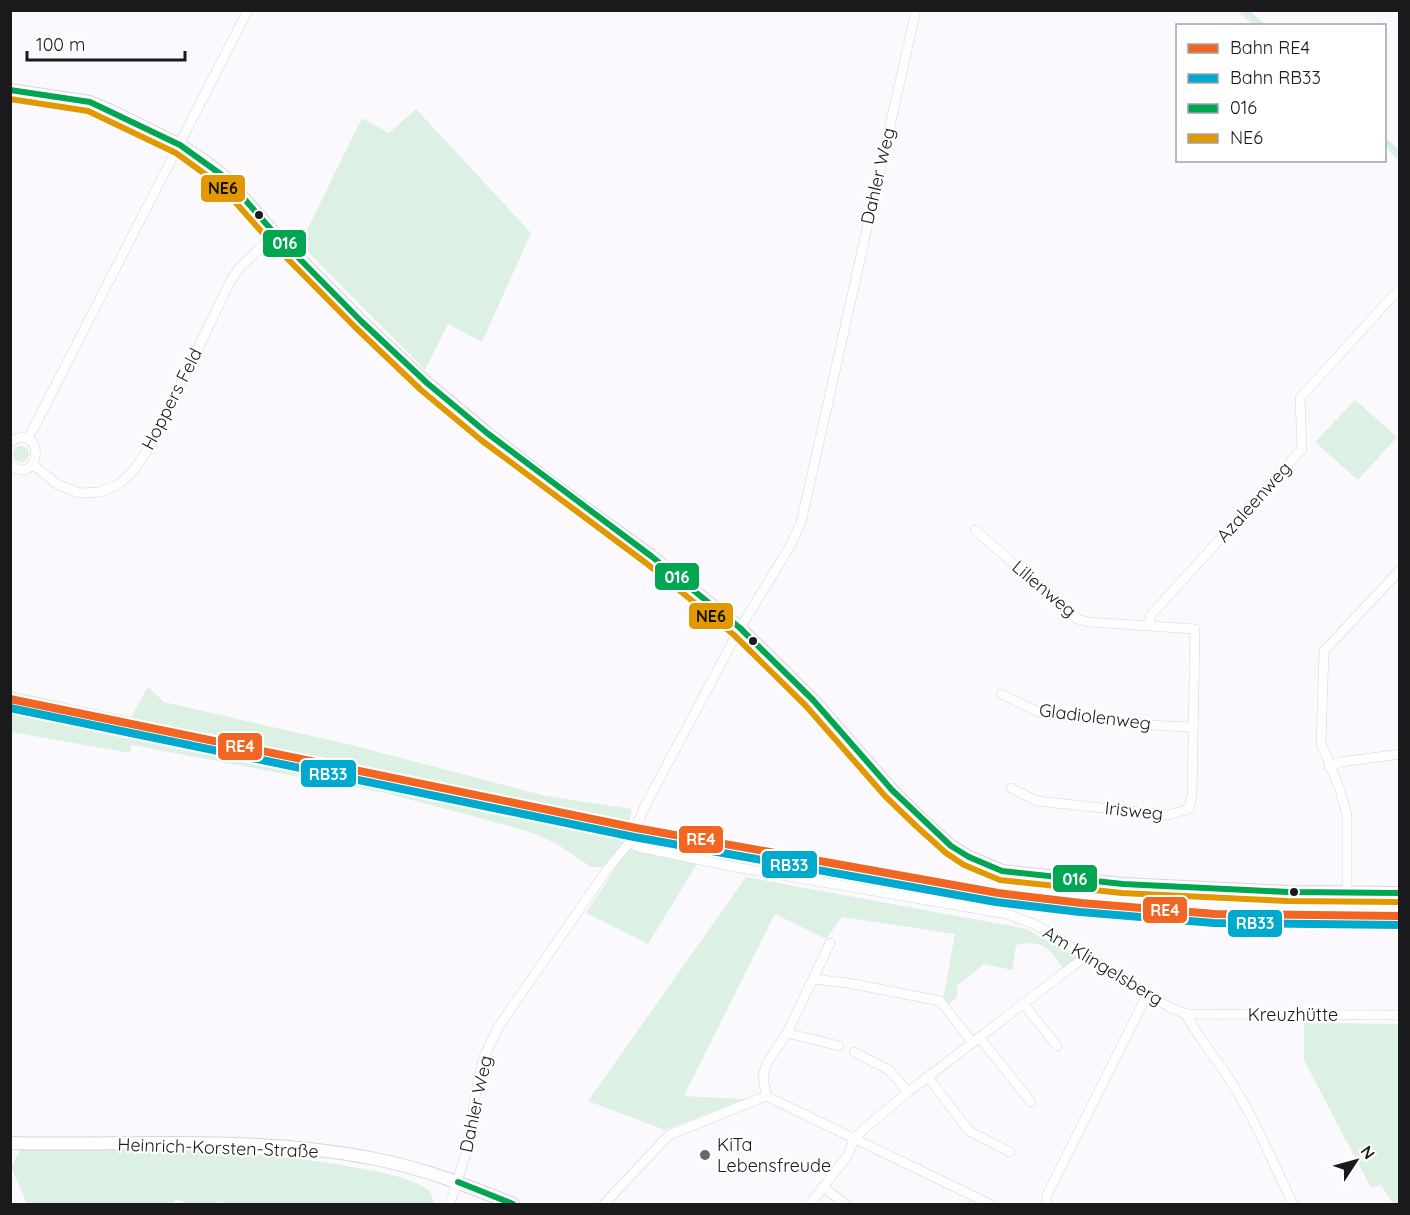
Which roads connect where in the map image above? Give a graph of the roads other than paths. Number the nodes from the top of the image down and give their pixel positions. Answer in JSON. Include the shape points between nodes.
{"nodes":[{"id":1,"x":249,"y":10,"type":"edge"},
{"id":2,"x":916,"y":10,"type":"edge"},
{"id":3,"x":10,"y":90,"type":"edge"},
{"id":4,"x":180,"y":145,"type":"junction"},
{"id":5,"x":275,"y":234,"type":"junction"},
{"id":6,"x":1400,"y":288,"type":"edge"},
{"id":7,"x":28,"y":439,"type":"junction"},
{"id":8,"x":11,"y":440,"type":"edge"},
{"id":9,"x":10,"y":465,"type":"edge"},
{"id":10,"x":33,"y":465,"type":"junction"},
{"id":11,"x":975,"y":530,"type":"dead end"},
{"id":12,"x":1400,"y":570,"type":"edge"},
{"id":13,"x":1150,"y":625,"type":"junction"},
{"id":14,"x":740,"y":628,"type":"junction"},
{"id":15,"x":1195,"y":629,"type":"joint"},
{"id":16,"x":1001,"y":694,"type":"dead end"},
{"id":17,"x":1193,"y":727,"type":"junction"},
{"id":18,"x":1400,"y":754,"type":"edge"},
{"id":19,"x":1329,"y":767,"type":"junction"},
{"id":20,"x":1011,"y":788,"type":"dead end"},
{"id":21,"x":630,"y":842,"type":"junction"},
{"id":22,"x":1347,"y":893,"type":"junction"},
{"id":23,"x":1400,"y":893,"type":"edge"},
{"id":24,"x":830,"y":943,"type":"dead end"},
{"id":25,"x":1086,"y":956,"type":"junction"},
{"id":26,"x":813,"y":980,"type":"junction"},
{"id":27,"x":1148,"y":993,"type":"junction"},
{"id":28,"x":1023,"y":1003,"type":"junction"},
{"id":29,"x":1186,"y":1014,"type":"junction"},
{"id":30,"x":1400,"y":1015,"type":"edge"},
{"id":31,"x":787,"y":1033,"type":"junction"},
{"id":32,"x":976,"y":1039,"type":"junction"},
{"id":33,"x":839,"y":1046,"type":"dead end"},
{"id":34,"x":1057,"y":1047,"type":"dead end"},
{"id":35,"x":854,"y":1052,"type":"dead end"},
{"id":36,"x":928,"y":1077,"type":"junction"},
{"id":37,"x":908,"y":1092,"type":"junction"},
{"id":38,"x":766,"y":1096,"type":"junction"},
{"id":39,"x":1031,"y":1102,"type":"dead end"},
{"id":40,"x":854,"y":1139,"type":"junction"},
{"id":41,"x":10,"y":1143,"type":"edge"},
{"id":42,"x":1010,"y":1152,"type":"dead end"},
{"id":43,"x":458,"y":1182,"type":"junction"},
{"id":44,"x":824,"y":1187,"type":"junction"},
{"id":45,"x":450,"y":1204,"type":"edge"},
{"id":46,"x":513,"y":1204,"type":"edge"},
{"id":47,"x":604,"y":1204,"type":"edge"},
{"id":48,"x":810,"y":1204,"type":"edge"},
{"id":49,"x":845,"y":1204,"type":"edge"},
{"id":50,"x":990,"y":1204,"type":"edge"},
{"id":51,"x":1047,"y":1204,"type":"edge"},
{"id":52,"x":1293,"y":1204,"type":"edge"}],
"edges":[{"from":1,"to":4,"type":"street"},
{"from":2,"to":14,"type":"street","name":"Dahler Weg","via":[[801,524]]},
{"from":3,"to":4,"type":"main road","via":[[90,102]]},
{"from":4,"to":5,"type":"main road","via":[[226,178]]},
{"from":4,"to":7,"type":"street"},
{"from":5,"to":10,"type":"street","name":"Hoppers Feld","via":[[231,280],[151,445],[126,478],[100,492],[79,493],[57,484]]},
{"from":5,"to":14,"type":"main road","via":[[427,383]]},
{"from":6,"to":13,"type":"street","name":"Azaleenweg","via":[[1300,398],[1302,449],[1150,616]]},
{"from":7,"to":8,"type":"street"},
{"from":7,"to":10,"type":"street","via":[[37,451]]},
{"from":9,"to":10,"type":"street","via":[[20,470]]},
{"from":11,"to":13,"type":"street","name":"Lilienweg","via":[[1077,619]]},
{"from":12,"to":19,"type":"street","via":[[1324,651],[1321,743]]},
{"from":13,"to":15,"type":"street","name":"Lilienweg"},
{"from":14,"to":21,"type":"street","name":"Dahler Weg"},
{"from":14,"to":22,"type":"main road","via":[[813,700],[921,819],[951,846],[978,862],[1002,871],[1123,884]]},
{"from":15,"to":17,"type":"street","name":"Irisweg"},
{"from":16,"to":17,"type":"street","name":"Gladiolenweg","via":[[1045,714]]},
{"from":17,"to":20,"type":"street","name":"Irisweg","via":[[1192,796],[1189,809],[1179,813],[1037,801]]},
{"from":18,"to":19,"type":"street"},
{"from":19,"to":22,"type":"street","via":[[1347,815]]},
{"from":21,"to":25,"type":"street","name":"Am Klingelsberg","via":[[638,847],[735,867],[1007,914],[1034,924]]},
{"from":21,"to":43,"type":"street","name":"Dahler Weg","via":[[499,1026],[484,1057]]},
{"from":22,"to":23,"type":"main road"},
{"from":24,"to":26,"type":"street"},
{"from":25,"to":27,"type":"street","name":"Am Klingelsberg"},
{"from":25,"to":28,"type":"street"},
{"from":26,"to":31,"type":"street"},
{"from":26,"to":32,"type":"street","via":[[848,983],[940,1002]]},
{"from":27,"to":29,"type":"street","name":"Am Klingelsberg"},
{"from":27,"to":51,"type":"street","via":[[1047,1195]]},
{"from":28,"to":32,"type":"street"},
{"from":28,"to":34,"type":"street"},
{"from":29,"to":30,"type":"street","name":"Kreuzhütte"},
{"from":29,"to":52,"type":"street","via":[[1245,1106]]},
{"from":31,"to":33,"type":"street"},
{"from":31,"to":38,"type":"street","via":[[767,1063],[763,1076]]},
{"from":32,"to":36,"type":"street"},
{"from":32,"to":39,"type":"street"},
{"from":35,"to":37,"type":"street","via":[[889,1070]]},
{"from":36,"to":37,"type":"street"},
{"from":36,"to":42,"type":"street","via":[[969,1131]]},
{"from":37,"to":40,"type":"street"},
{"from":38,"to":40,"type":"street"},
{"from":38,"to":47,"type":"street","via":[[669,1135]]},
{"from":40,"to":44,"type":"street","via":[[848,1155]]},
{"from":40,"to":50,"type":"street"},
{"from":41,"to":43,"type":"main road","name":"Heinrich-Korsten-Straße","via":[[294,1147],[372,1158]]},
{"from":43,"to":45,"type":"street","name":"Dahler Weg"},
{"from":43,"to":46,"type":"main road","name":"Heinrich-Korsten-Straße"},
{"from":44,"to":48,"type":"street"},
{"from":44,"to":49,"type":"street"}]}
